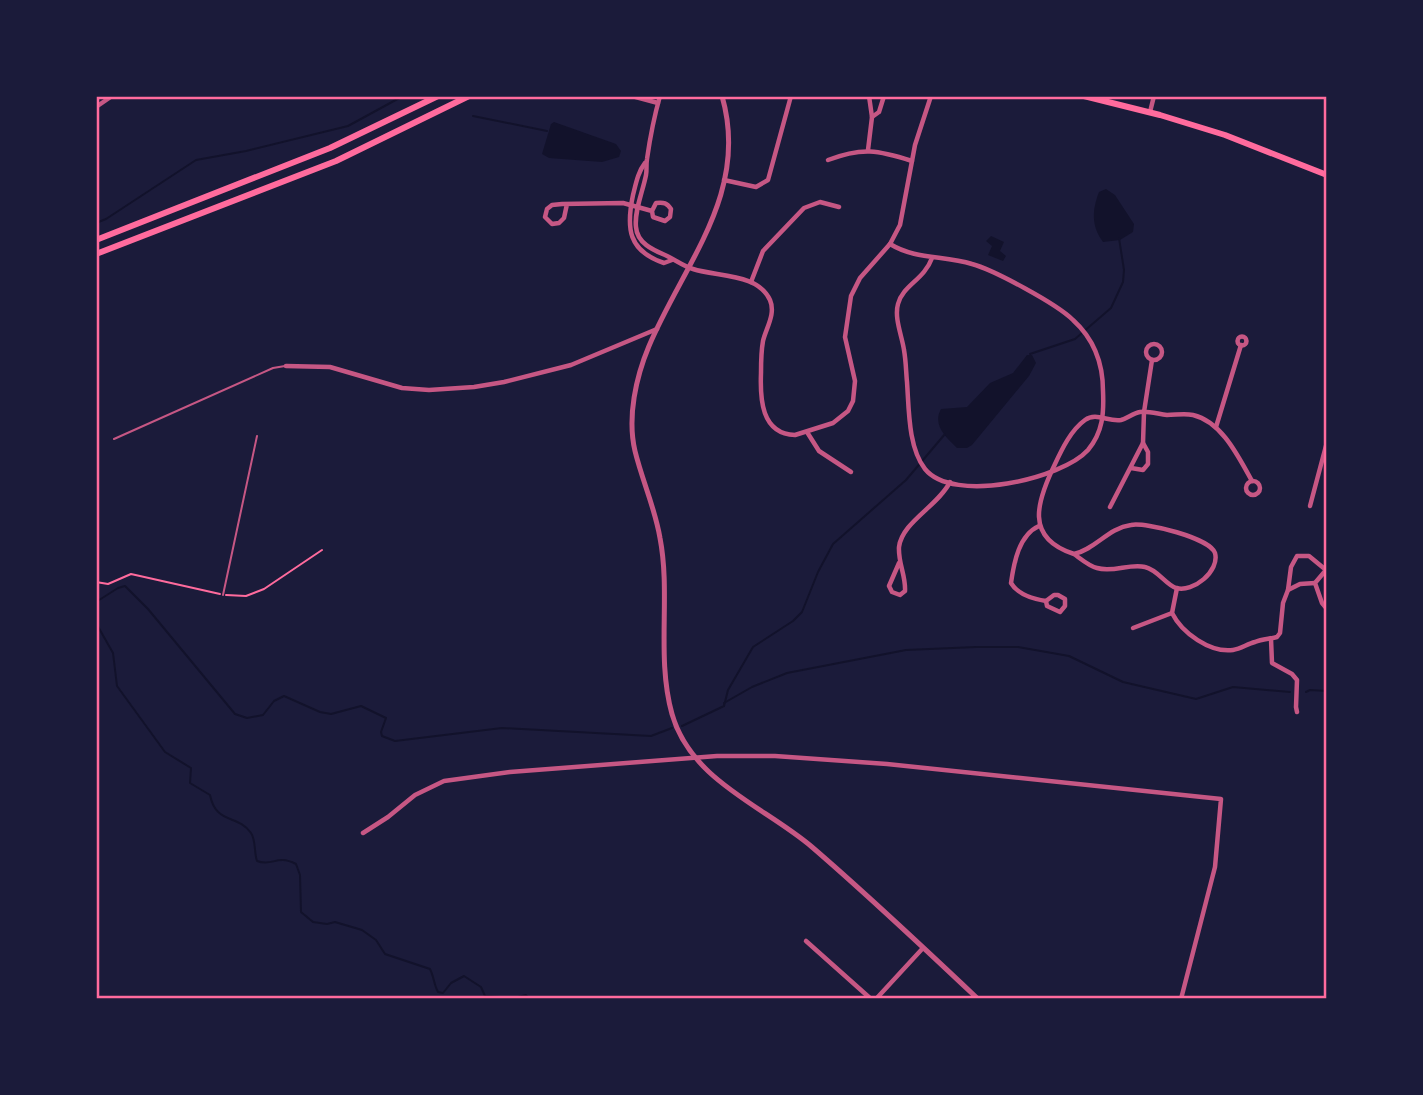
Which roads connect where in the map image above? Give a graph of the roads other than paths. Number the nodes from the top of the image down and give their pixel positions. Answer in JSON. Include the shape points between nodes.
{"nodes":[{"id":1,"x":112,"y":96,"type":"edge"},
{"id":2,"x":438,"y":96,"type":"edge"},
{"id":3,"x":469,"y":96,"type":"edge"},
{"id":4,"x":632,"y":96,"type":"edge"},
{"id":5,"x":660,"y":96,"type":"edge"},
{"id":6,"x":722,"y":96,"type":"edge"},
{"id":7,"x":790,"y":96,"type":"edge"},
{"id":8,"x":869,"y":96,"type":"edge"},
{"id":9,"x":884,"y":96,"type":"edge"},
{"id":10,"x":931,"y":96,"type":"edge"},
{"id":11,"x":1084,"y":96,"type":"edge"},
{"id":12,"x":1154,"y":96,"type":"edge"},
{"id":13,"x":658,"y":103,"type":"junction"},
{"id":14,"x":96,"y":107,"type":"edge"},
{"id":15,"x":1150,"y":112,"type":"junction"},
{"id":16,"x":872,"y":117,"type":"junction"},
{"id":17,"x":868,"y":150,"type":"junction"},
{"id":18,"x":828,"y":160,"type":"dead end"},
{"id":19,"x":647,"y":161,"type":"junction"},
{"id":20,"x":912,"y":161,"type":"junction"},
{"id":21,"x":1327,"y":175,"type":"edge"},
{"id":22,"x":724,"y":180,"type":"junction"},
{"id":23,"x":567,"y":204,"type":"junction"},
{"id":24,"x":631,"y":205,"type":"junction"},
{"id":25,"x":639,"y":207,"type":"junction"},
{"id":26,"x":839,"y":207,"type":"dead end"},
{"id":27,"x":652,"y":211,"type":"junction"},
{"id":28,"x":96,"y":240,"type":"edge"},
{"id":29,"x":890,"y":244,"type":"junction"},
{"id":30,"x":96,"y":254,"type":"edge"},
{"id":31,"x":932,"y":258,"type":"junction"},
{"id":32,"x":672,"y":260,"type":"junction"},
{"id":33,"x":690,"y":268,"type":"junction"},
{"id":34,"x":751,"y":282,"type":"junction"},
{"id":35,"x":658,"y":328,"type":"junction"},
{"id":36,"x":1241,"y":345,"type":"dead end"},
{"id":37,"x":1152,"y":360,"type":"dead end"},
{"id":38,"x":286,"y":366,"type":"joint"},
{"id":39,"x":1144,"y":412,"type":"junction"},
{"id":40,"x":1103,"y":418,"type":"junction"},
{"id":41,"x":1216,"y":427,"type":"junction"},
{"id":42,"x":807,"y":432,"type":"junction"},
{"id":43,"x":257,"y":436,"type":"dead end"},
{"id":44,"x":114,"y":439,"type":"dead end"},
{"id":45,"x":1327,"y":442,"type":"edge"},
{"id":46,"x":1143,"y":443,"type":"junction"},
{"id":47,"x":1130,"y":468,"type":"junction"},
{"id":48,"x":1052,"y":471,"type":"junction"},
{"id":49,"x":852,"y":472,"type":"dead end"},
{"id":50,"x":1252,"y":481,"type":"dead end"},
{"id":51,"x":950,"y":482,"type":"junction"},
{"id":52,"x":1310,"y":506,"type":"dead end"},
{"id":53,"x":1111,"y":507,"type":"dead end"},
{"id":54,"x":1040,"y":526,"type":"junction"},
{"id":55,"x":1074,"y":554,"type":"junction"},
{"id":56,"x":899,"y":563,"type":"junction"},
{"id":57,"x":1326,"y":570,"type":"edge"},
{"id":58,"x":1315,"y":583,"type":"junction"},
{"id":59,"x":1177,"y":588,"type":"junction"},
{"id":60,"x":1288,"y":590,"type":"junction"},
{"id":61,"x":223,"y":595,"type":"road end"},
{"id":62,"x":1046,"y":601,"type":"junction"},
{"id":63,"x":1327,"y":609,"type":"edge"},
{"id":64,"x":1172,"y":613,"type":"junction"},
{"id":65,"x":1133,"y":628,"type":"dead end"},
{"id":66,"x":1271,"y":639,"type":"junction"},
{"id":67,"x":1297,"y":712,"type":"dead end"},
{"id":68,"x":695,"y":758,"type":"junction"},
{"id":69,"x":363,"y":833,"type":"dead end"},
{"id":70,"x":806,"y":941,"type":"dead end"},
{"id":71,"x":923,"y":948,"type":"junction"},
{"id":72,"x":871,"y":999,"type":"edge"},
{"id":73,"x":876,"y":999,"type":"edge"},
{"id":74,"x":978,"y":999,"type":"edge"},
{"id":75,"x":1181,"y":999,"type":"edge"}],
"edges":[{"from":1,"to":14,"type":"street"},
{"from":2,"to":28,"type":"main road","via":[[330,148]]},
{"from":3,"to":30,"type":"main road","via":[[336,161]]},
{"from":4,"to":13,"type":"street"},
{"from":5,"to":13,"type":"street"},
{"from":6,"to":22,"type":"street","via":[[729,141]]},
{"from":7,"to":22,"type":"street","via":[[768,180],[756,187]]},
{"from":8,"to":16,"type":"street"},
{"from":9,"to":16,"type":"street","via":[[883,106]]},
{"from":10,"to":20,"type":"street"},
{"from":11,"to":15,"type":"main road"},
{"from":12,"to":15,"type":"street"},
{"from":13,"to":19,"type":"street"},
{"from":15,"to":21,"type":"main road","via":[[1227,135]]},
{"from":16,"to":17,"type":"street"},
{"from":17,"to":18,"type":"street"},
{"from":17,"to":20,"type":"street"},
{"from":19,"to":24,"type":"street","via":[[640,170]]},
{"from":19,"to":25,"type":"street"},
{"from":20,"to":29,"type":"street","via":[[903,217]]},
{"from":22,"to":33,"type":"street","via":[[709,229]]},
{"from":23,"to":23,"type":"street","via":[[552,205],[545,217],[559,223]]},
{"from":23,"to":24,"type":"street"},
{"from":24,"to":25,"type":"street"},
{"from":24,"to":32,"type":"street","via":[[630,234],[637,247],[664,263]]},
{"from":25,"to":27,"type":"street"},
{"from":25,"to":32,"type":"street","via":[[639,237]]},
{"from":26,"to":34,"type":"street","via":[[820,202],[803,208],[763,251]]},
{"from":27,"to":27,"type":"street","via":[[653,217],[665,221],[671,209],[662,202]]},
{"from":29,"to":31,"type":"street"},
{"from":29,"to":42,"type":"street","via":[[850,296],[845,337],[856,386],[851,406],[833,423]]},
{"from":31,"to":40,"type":"street","via":[[982,267],[1075,321],[1100,363]]},
{"from":31,"to":51,"type":"street","via":[[926,272],[900,297],[897,312],[917,450],[929,472]]},
{"from":32,"to":33,"type":"street"},
{"from":33,"to":34,"type":"street"},
{"from":33,"to":35,"type":"street"},
{"from":34,"to":42,"type":"street","via":[[772,306],[762,349],[762,410],[789,435]]},
{"from":35,"to":38,"type":"street","via":[[571,365],[463,388],[404,388],[330,367]]},
{"from":35,"to":68,"type":"street","via":[[638,379],[633,439],[661,541],[669,703],[677,729]]},
{"from":36,"to":41,"type":"street"},
{"from":37,"to":39,"type":"street"},
{"from":38,"to":44,"type":"lane"},
{"from":39,"to":40,"type":"street","via":[[1116,420]]},
{"from":39,"to":41,"type":"street","via":[[1191,415]]},
{"from":39,"to":46,"type":"street"},
{"from":40,"to":48,"type":"street","via":[[1088,450]]},
{"from":40,"to":48,"type":"street","via":[[1088,417],[1082,422]]},
{"from":41,"to":50,"type":"street"},
{"from":42,"to":49,"type":"street","via":[[818,451]]},
{"from":43,"to":61,"type":"lane"},
{"from":45,"to":52,"type":"street"},
{"from":46,"to":47,"type":"street"},
{"from":46,"to":47,"type":"street","via":[[1148,464],[1143,470]]},
{"from":47,"to":53,"type":"street"},
{"from":48,"to":51,"type":"street","via":[[1003,485]]},
{"from":48,"to":54,"type":"street","via":[[1040,497]]},
{"from":51,"to":56,"type":"street","via":[[943,495],[905,531]]},
{"from":54,"to":55,"type":"street","via":[[1055,546]]},
{"from":54,"to":62,"type":"street","via":[[1024,537],[1011,583],[1024,595]]},
{"from":55,"to":59,"type":"street","via":[[1098,569],[1147,567]]},
{"from":55,"to":59,"type":"street","via":[[1088,550],[1114,531],[1140,524],[1208,545],[1215,555],[1212,570],[1196,584]]},
{"from":56,"to":56,"type":"street","via":[[890,586],[900,595],[906,586]]},
{"from":57,"to":58,"type":"street"},
{"from":57,"to":60,"type":"street","via":[[1309,556],[1297,556]]},
{"from":58,"to":60,"type":"street"},
{"from":58,"to":63,"type":"street"},
{"from":59,"to":64,"type":"street"},
{"from":60,"to":66,"type":"street","via":[[1280,634]]},
{"from":62,"to":62,"type":"street","via":[[1056,612],[1063,610],[1066,602],[1058,595]]},
{"from":64,"to":65,"type":"street"},
{"from":64,"to":66,"type":"street","via":[[1193,637],[1219,649],[1233,650]]},
{"from":66,"to":67,"type":"street","via":[[1272,663],[1296,678]]},
{"from":68,"to":69,"type":"street","via":[[443,781],[415,795]]},
{"from":68,"to":71,"type":"street","via":[[716,779],[801,837]]},
{"from":68,"to":75,"type":"street","via":[[802,757],[1221,799],[1215,867]]},
{"from":70,"to":72,"type":"street"},
{"from":71,"to":73,"type":"street"},
{"from":71,"to":74,"type":"street"}]}
